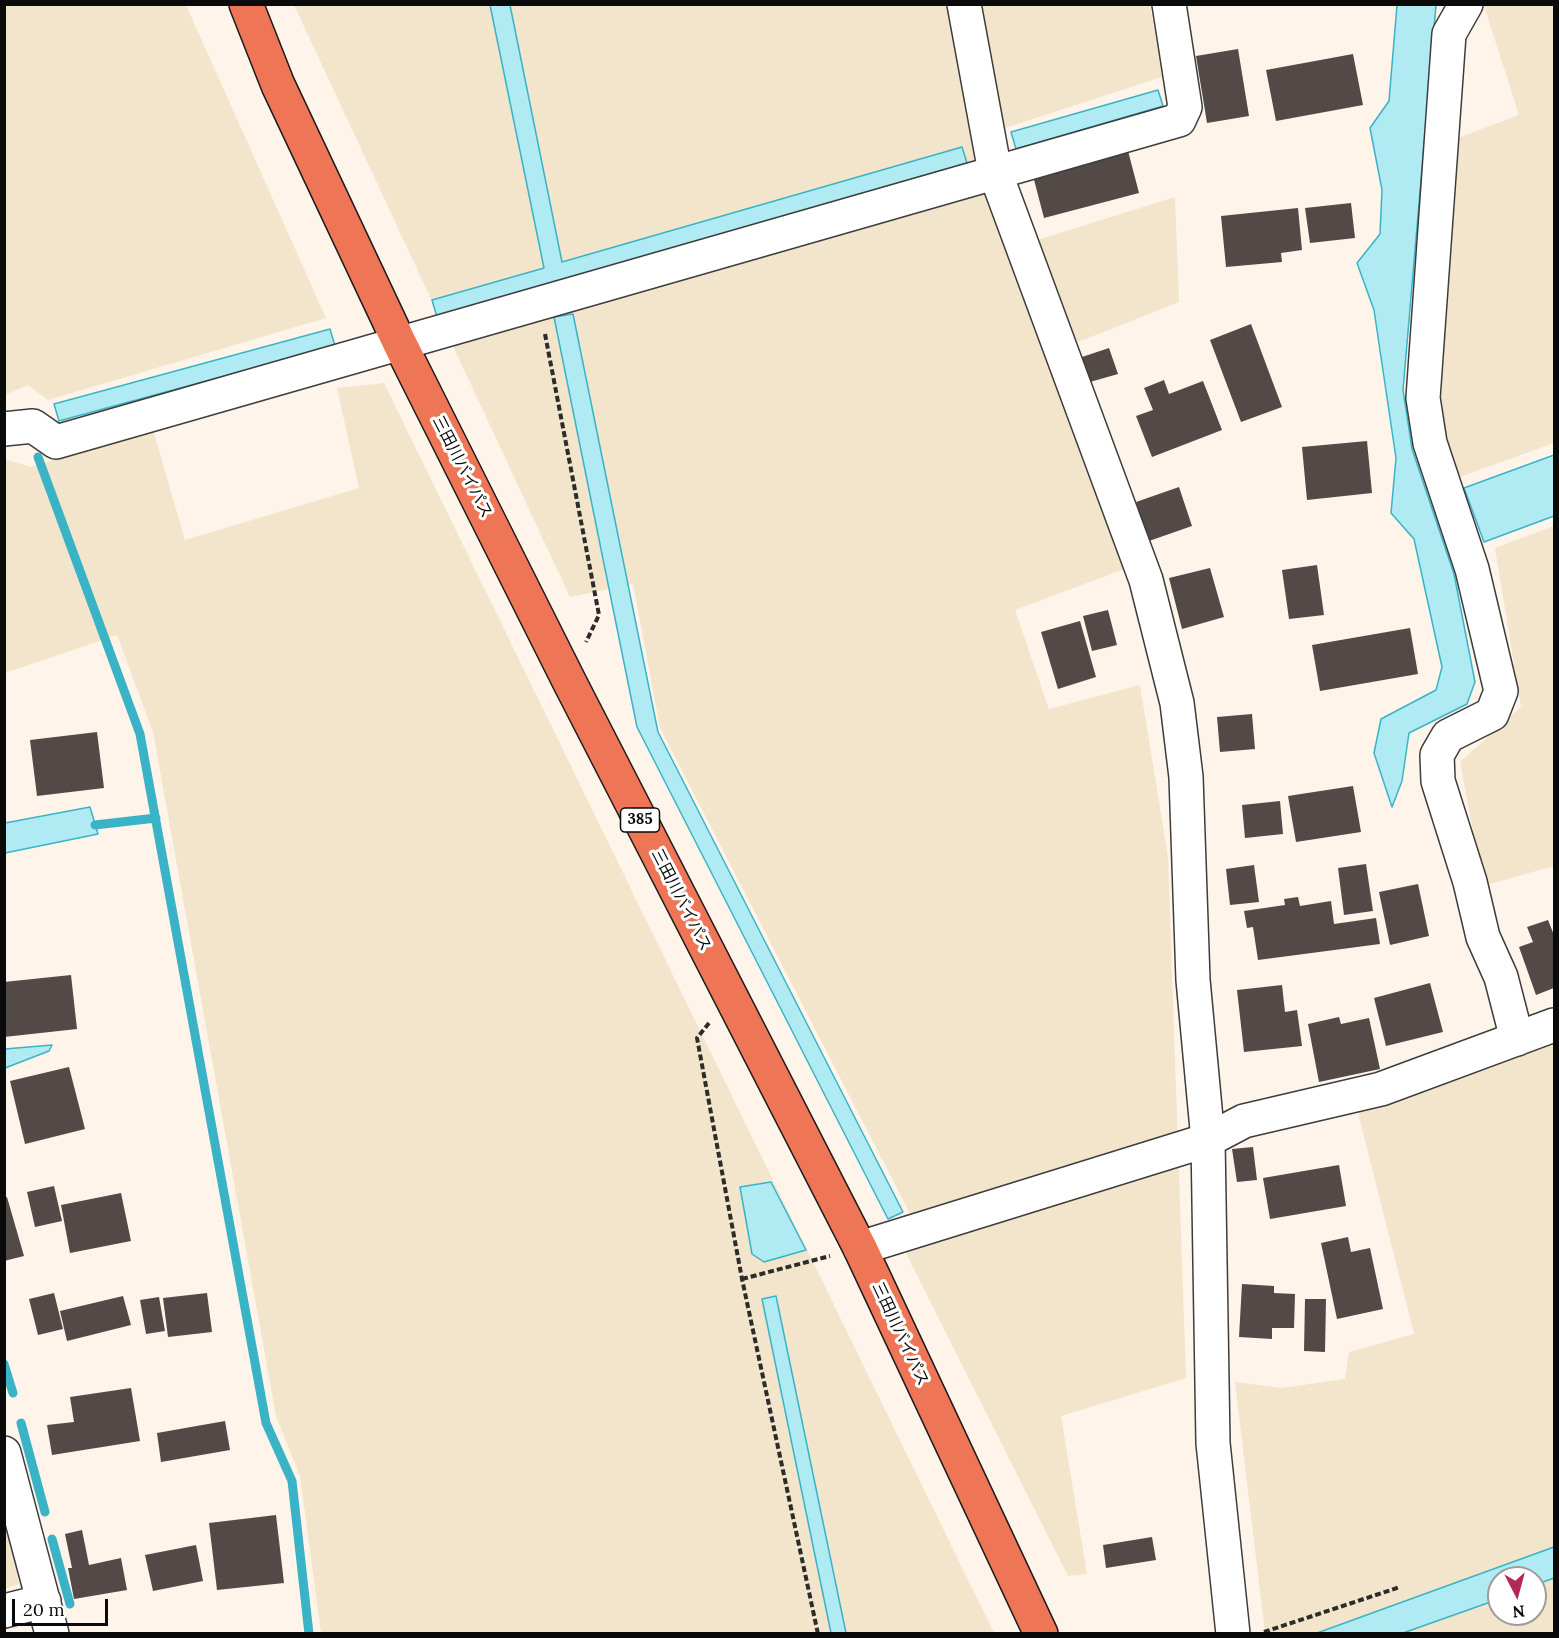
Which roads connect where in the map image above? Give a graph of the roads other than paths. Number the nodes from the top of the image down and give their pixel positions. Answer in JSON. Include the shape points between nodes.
{"nodes":[{"id":1,"x":246,"y":4,"type":"edge"},
{"id":2,"x":964,"y":4,"type":"edge"},
{"id":3,"x":1169,"y":4,"type":"edge"},
{"id":4,"x":1466,"y":4,"type":"edge"},
{"id":5,"x":994,"y":172,"type":"junction"},
{"id":6,"x":400,"y":344,"type":"junction"},
{"id":7,"x":4,"y":429,"type":"edge"},
{"id":8,"x":1554,"y":1025,"type":"edge"},
{"id":9,"x":1516,"y":1039,"type":"junction"},
{"id":10,"x":1208,"y":1140,"type":"junction"},
{"id":11,"x":860,"y":1248,"type":"junction"},
{"id":12,"x":4,"y":1453,"type":"edge"},
{"id":13,"x":44,"y":1601,"type":"junction"},
{"id":14,"x":4,"y":1611,"type":"edge"},
{"id":15,"x":52,"y":1634,"type":"edge"},
{"id":16,"x":1041,"y":1634,"type":"edge"},
{"id":17,"x":1233,"y":1634,"type":"edge"}],
"edges":[{"from":1,"to":6,"type":"highway","name":"三田川バイパス","number":"385","via":[[278,85]]},
{"from":2,"to":5,"type":"street"},
{"from":3,"to":5,"type":"street","via":[[1185,107],[1179,120]]},
{"from":4,"to":9,"type":"street","via":[[1449,34],[1423,398],[1430,443],[1472,569],[1501,692],[1492,714],[1448,736],[1437,754],[1438,772],[1483,937],[1501,977]]},
{"from":5,"to":6,"type":"street"},
{"from":5,"to":10,"type":"street","via":[[1146,580],[1177,703],[1186,777],[1193,980]]},
{"from":6,"to":7,"type":"street","via":[[56,441],[33,426]]},
{"from":6,"to":11,"type":"highway","name":"三田川バイパス","number":"385"},
{"from":8,"to":9,"type":"street"},
{"from":9,"to":10,"type":"street","via":[[1381,1089],[1244,1121]]},
{"from":10,"to":11,"type":"street"},
{"from":10,"to":17,"type":"street","via":[[1213,1443]]},
{"from":11,"to":16,"type":"highway","name":"三田川バイパス","number":"385"},
{"from":12,"to":13,"type":"street"},
{"from":13,"to":14,"type":"street"},
{"from":13,"to":15,"type":"street"}]}
